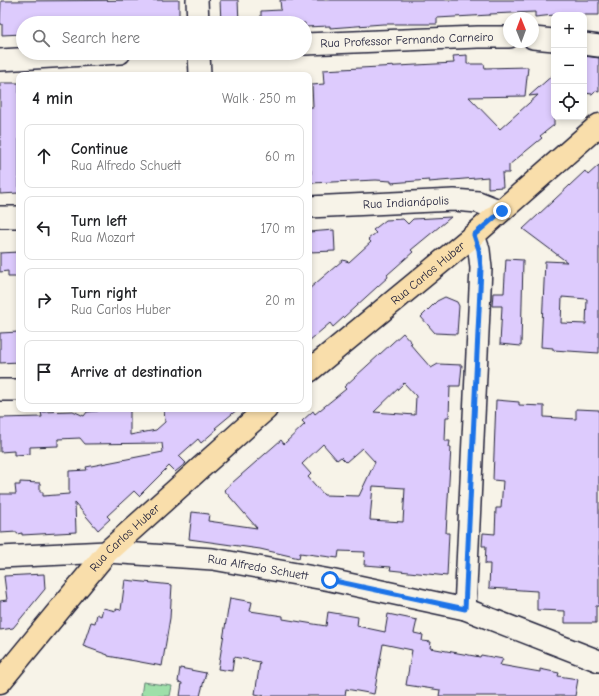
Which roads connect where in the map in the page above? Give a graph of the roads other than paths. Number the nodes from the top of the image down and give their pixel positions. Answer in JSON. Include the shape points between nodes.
{"nodes":[{"id":1,"x":197,"y":0,"type":"edge"},
{"id":2,"x":198,"y":16,"type":"edge"},
{"id":3,"x":503,"y":38,"type":"edge"},
{"id":4,"x":539,"y":39,"type":"edge"},
{"id":5,"x":551,"y":40,"type":"edge"},
{"id":6,"x":312,"y":44,"type":"edge"},
{"id":7,"x":587,"y":44,"type":"edge"},
{"id":8,"x":599,"y":46,"type":"edge"},
{"id":9,"x":16,"y":59,"type":"edge"},
{"id":10,"x":0,"y":60,"type":"edge"},
{"id":11,"x":199,"y":60,"type":"edge"},
{"id":12,"x":200,"y":72,"type":"edge"},
{"id":13,"x":599,"y":125,"type":"edge"},
{"id":14,"x":312,"y":207,"type":"edge"},
{"id":15,"x":502,"y":211,"type":"junction"},
{"id":16,"x":0,"y":217,"type":"edge"},
{"id":17,"x":16,"y":217,"type":"edge"},
{"id":18,"x":474,"y":235,"type":"junction"},
{"id":19,"x":312,"y":369,"type":"edge"},
{"id":20,"x":0,"y":390,"type":"edge"},
{"id":21,"x":16,"y":390,"type":"edge"},
{"id":22,"x":263,"y":412,"type":"edge"},
{"id":23,"x":107,"y":552,"type":"junction"},
{"id":24,"x":0,"y":557,"type":"edge"},
{"id":25,"x":465,"y":609,"type":"junction"},
{"id":26,"x":599,"y":661,"type":"edge"},
{"id":27,"x":0,"y":682,"type":"edge"}],
"edges":[{"from":1,"to":2,"type":"street"},
{"from":3,"to":6,"type":"street","name":"Rua Professor Fernando Carneiro"},
{"from":4,"to":5,"type":"street"},
{"from":7,"to":8,"type":"street"},
{"from":9,"to":10,"type":"street"},
{"from":11,"to":12,"type":"street"},
{"from":13,"to":15,"type":"main road","name":"Rua Carlos Huber"},
{"from":14,"to":15,"type":"street","name":"Rua Indianápolis","via":[[454,200],[478,202]]},
{"from":15,"to":18,"type":"main road","name":"Rua Carlos Huber"},
{"from":16,"to":17,"type":"street"},
{"from":18,"to":19,"type":"main road","name":"Rua Carlos Huber"},
{"from":18,"to":25,"type":"street","via":[[481,268]]},
{"from":20,"to":21,"type":"street"},
{"from":22,"to":23,"type":"main road","name":"Rua Carlos Huber"},
{"from":23,"to":24,"type":"street","name":"Rua Alfredo Schuett"},
{"from":23,"to":25,"type":"street","name":"Rua Alfredo Schuett","via":[[213,559],[330,580]]},
{"from":23,"to":27,"type":"main road","name":"Rua Carlos Huber"},
{"from":25,"to":26,"type":"street","name":"Rua Alfredo Schuett"}]}
